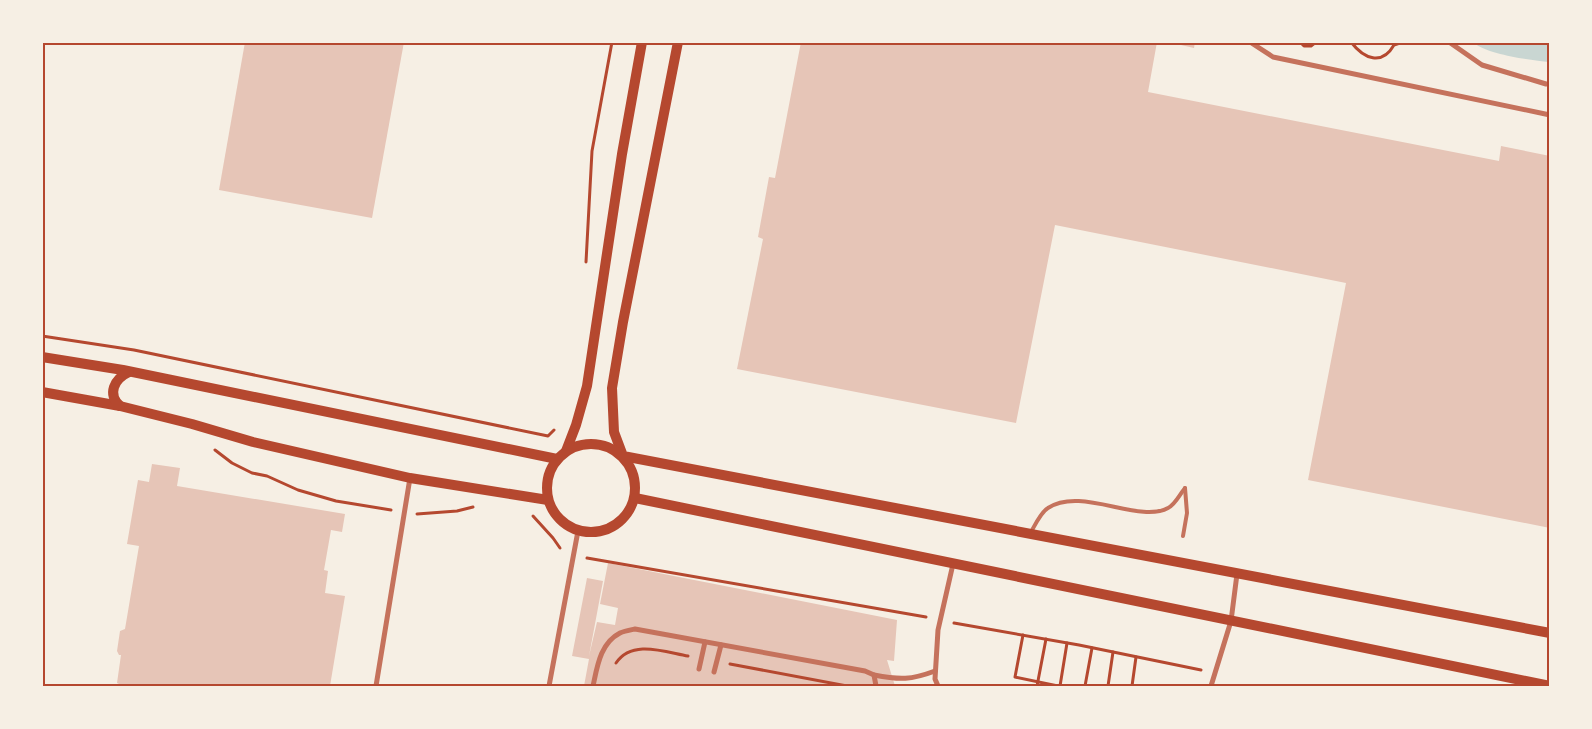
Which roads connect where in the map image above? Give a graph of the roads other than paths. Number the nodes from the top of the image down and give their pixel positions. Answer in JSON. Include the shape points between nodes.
{"nodes":[{"id":1,"x":642,"y":42,"type":"edge"},
{"id":2,"x":678,"y":42,"type":"edge"},
{"id":3,"x":1250,"y":42,"type":"edge"},
{"id":4,"x":1449,"y":42,"type":"edge"},
{"id":5,"x":1550,"y":84,"type":"edge"},
{"id":6,"x":1550,"y":115,"type":"edge"},
{"id":7,"x":42,"y":357,"type":"edge"},
{"id":8,"x":126,"y":371,"type":"junction"},
{"id":9,"x":42,"y":392,"type":"edge"},
{"id":10,"x":118,"y":406,"type":"junction"},
{"id":11,"x":566,"y":451,"type":"junction"},
{"id":12,"x":623,"y":456,"type":"junction"},
{"id":13,"x":557,"y":459,"type":"junction"},
{"id":14,"x":410,"y":478,"type":"junction"},
{"id":15,"x":635,"y":498,"type":"junction"},
{"id":16,"x":548,"y":500,"type":"junction"},
{"id":17,"x":578,"y":531,"type":"junction"},
{"id":18,"x":1030,"y":534,"type":"junction"},
{"id":19,"x":1183,"y":536,"type":"dead end"},
{"id":20,"x":953,"y":563,"type":"junction"},
{"id":21,"x":1237,"y":574,"type":"junction"},
{"id":22,"x":1231,"y":621,"type":"junction"},
{"id":23,"x":1550,"y":633,"type":"edge"},
{"id":24,"x":705,"y":642,"type":"junction"},
{"id":25,"x":721,"y":644,"type":"junction"},
{"id":26,"x":699,"y":669,"type":"dead end"},
{"id":27,"x":936,"y":671,"type":"junction"},
{"id":28,"x":714,"y":672,"type":"dead end"},
{"id":29,"x":874,"y":675,"type":"junction"},
{"id":30,"x":376,"y":686,"type":"edge"},
{"id":31,"x":549,"y":686,"type":"edge"},
{"id":32,"x":593,"y":686,"type":"edge"},
{"id":33,"x":876,"y":686,"type":"edge"},
{"id":34,"x":938,"y":686,"type":"edge"},
{"id":35,"x":1211,"y":686,"type":"edge"},
{"id":36,"x":1550,"y":686,"type":"edge"}],
"edges":[{"from":1,"to":11,"type":"main road","via":[[587,386]]},
{"from":2,"to":12,"type":"main road","via":[[622,322],[612,388],[614,432]]},
{"from":3,"to":6,"type":"street","via":[[1272,57]]},
{"from":4,"to":5,"type":"street","via":[[1482,65]]},
{"from":7,"to":8,"type":"main road"},
{"from":8,"to":10,"type":"main road","via":[[114,387],[113,396]]},
{"from":8,"to":13,"type":"main road"},
{"from":9,"to":10,"type":"main road"},
{"from":10,"to":14,"type":"main road","via":[[253,442]]},
{"from":11,"to":12,"type":"main road","via":[[580,445],[595,444]]},
{"from":11,"to":13,"type":"main road"},
{"from":12,"to":15,"type":"main road","via":[[636,483]]},
{"from":12,"to":18,"type":"main road"},
{"from":13,"to":16,"type":"main road","via":[[547,478]]},
{"from":14,"to":16,"type":"main road"},
{"from":14,"to":30,"type":"street"},
{"from":15,"to":17,"type":"main road","via":[[630,512],[620,523],[600,532]]},
{"from":15,"to":20,"type":"main road"},
{"from":16,"to":17,"type":"main road","via":[[554,514]]},
{"from":17,"to":31,"type":"street"},
{"from":18,"to":19,"type":"lane","via":[[1047,508],[1067,501],[1153,513],[1169,508],[1185,488],[1188,512]]},
{"from":18,"to":21,"type":"main road"},
{"from":20,"to":22,"type":"main road"},
{"from":20,"to":27,"type":"street","via":[[940,620]]},
{"from":21,"to":22,"type":"street"},
{"from":21,"to":23,"type":"main road"},
{"from":22,"to":35,"type":"street"},
{"from":22,"to":36,"type":"main road"},
{"from":24,"to":25,"type":"street"},
{"from":24,"to":26,"type":"street"},
{"from":24,"to":32,"type":"street","via":[[635,629],[619,633],[606,644]]},
{"from":25,"to":28,"type":"street"},
{"from":25,"to":29,"type":"street"},
{"from":27,"to":29,"type":"street","via":[[914,678]]},
{"from":27,"to":34,"type":"street"},
{"from":29,"to":33,"type":"street"}]}
